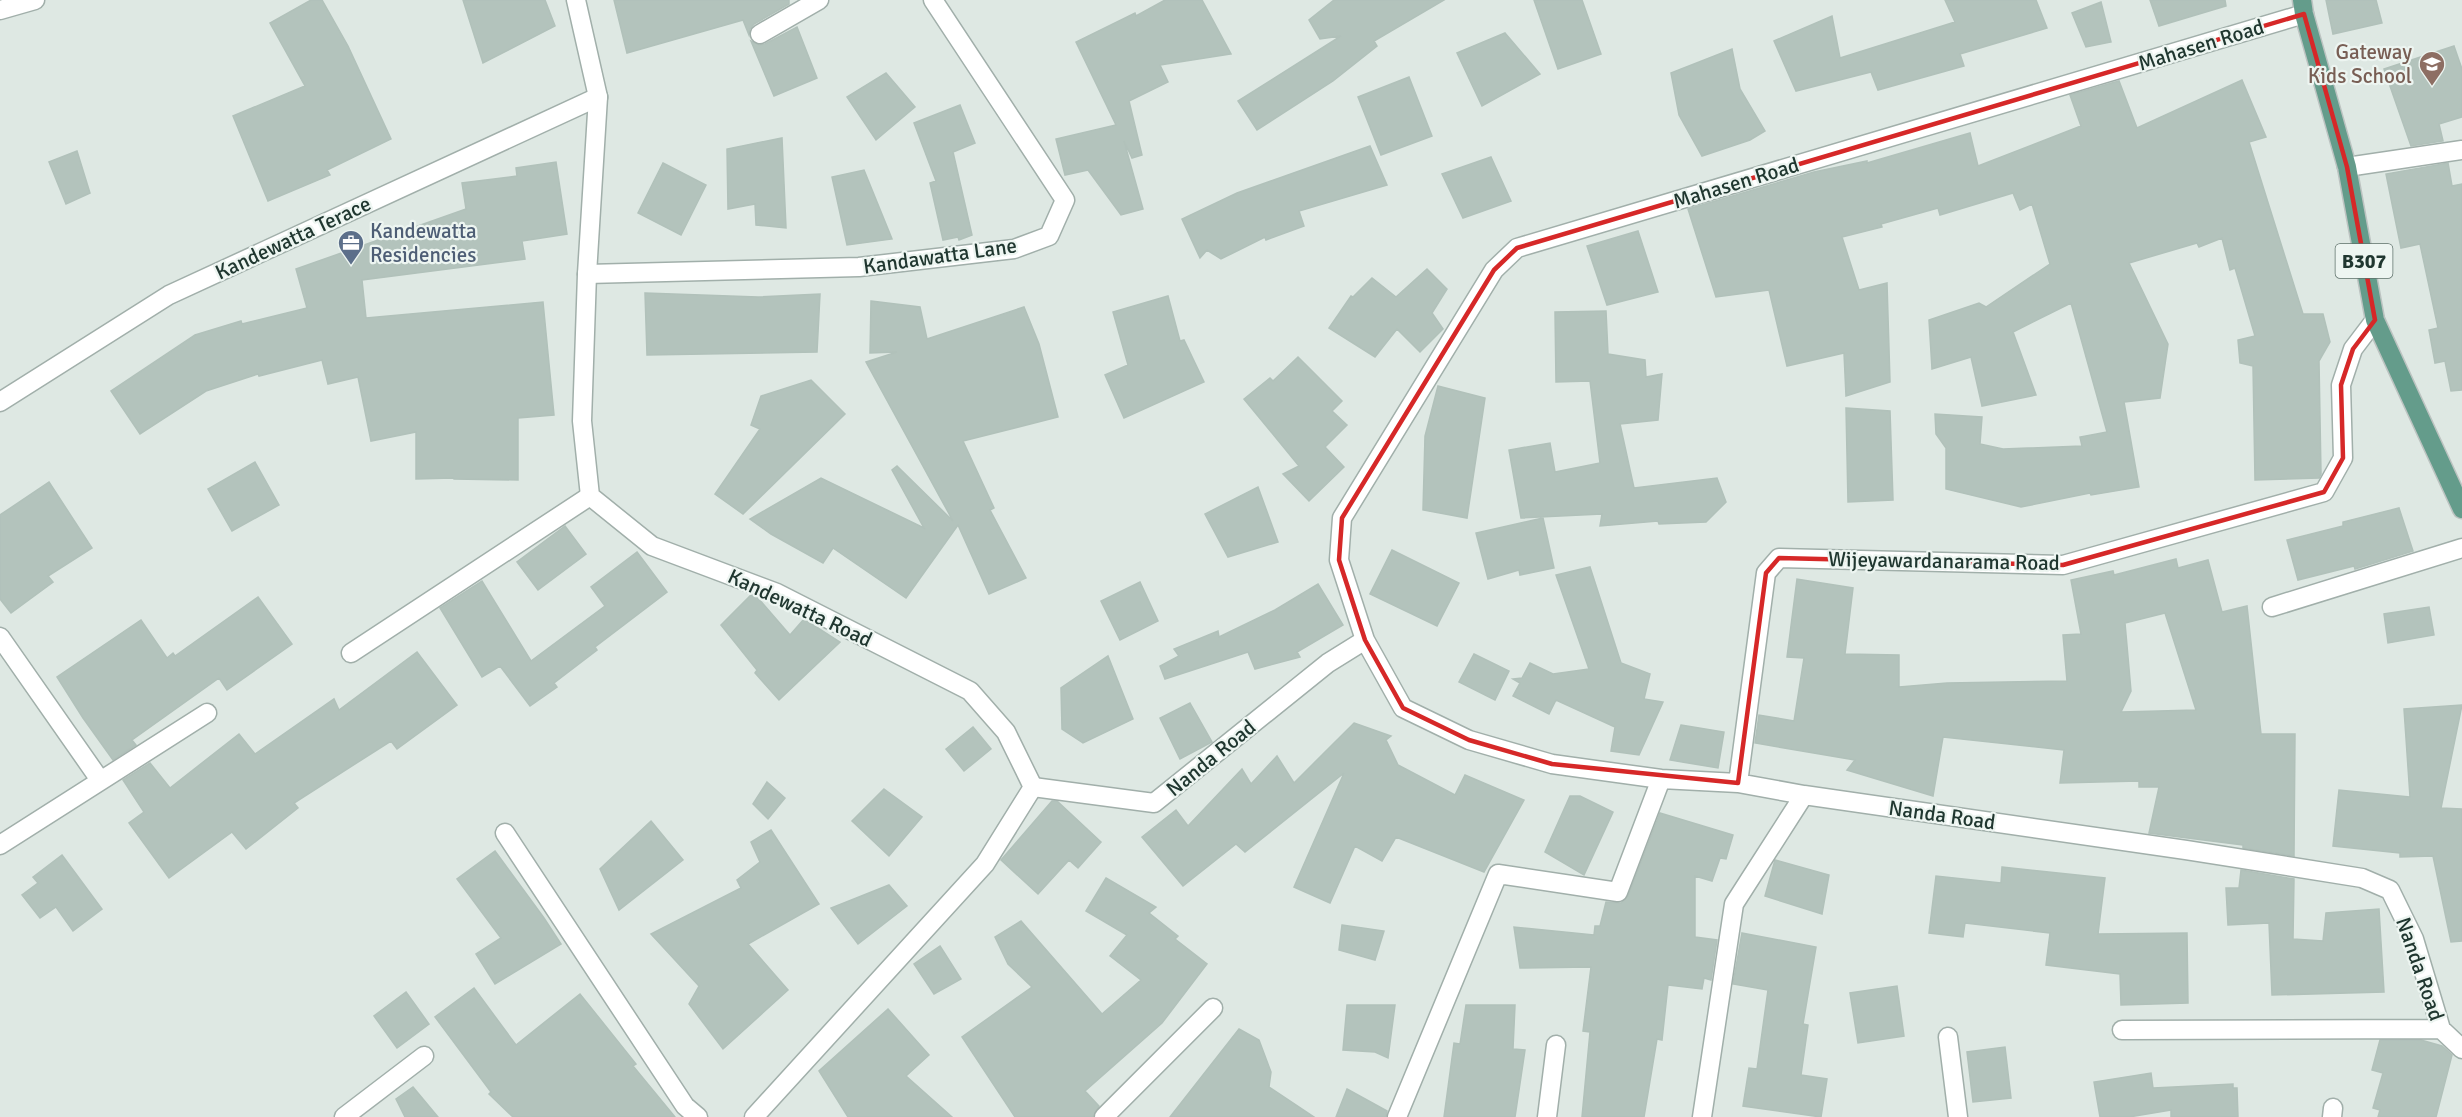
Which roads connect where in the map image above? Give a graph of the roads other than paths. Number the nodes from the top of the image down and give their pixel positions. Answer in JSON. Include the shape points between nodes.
{"nodes":[{"id":1,"x":35,"y":0,"type":"edge"},
{"id":2,"x":576,"y":0,"type":"edge"},
{"id":3,"x":819,"y":0,"type":"edge"},
{"id":4,"x":933,"y":0,"type":"edge"},
{"id":5,"x":2303,"y":7,"type":"edge"},
{"id":6,"x":0,"y":10,"type":"edge"},
{"id":7,"x":760,"y":34,"type":"dead end"},
{"id":8,"x":598,"y":97,"type":"junction"},
{"id":9,"x":2462,"y":150,"type":"edge"},
{"id":10,"x":2347,"y":167,"type":"junction"},
{"id":11,"x":587,"y":274,"type":"junction"},
{"id":12,"x":2375,"y":320,"type":"junction"},
{"id":13,"x":0,"y":402,"type":"edge"},
{"id":14,"x":590,"y":496,"type":"junction"},
{"id":15,"x":2462,"y":509,"type":"edge"},
{"id":16,"x":2462,"y":548,"type":"edge"},
{"id":17,"x":1339,"y":560,"type":"joint"},
{"id":18,"x":2272,"y":608,"type":"dead end"},
{"id":19,"x":0,"y":637,"type":"edge"},
{"id":20,"x":1365,"y":639,"type":"junction"},
{"id":21,"x":351,"y":653,"type":"dead end"},
{"id":22,"x":207,"y":713,"type":"dead end"},
{"id":23,"x":1661,"y":779,"type":"junction"},
{"id":24,"x":100,"y":780,"type":"junction"},
{"id":25,"x":1738,"y":783,"type":"junction"},
{"id":26,"x":1033,"y":787,"type":"junction"},
{"id":27,"x":1804,"y":795,"type":"junction"},
{"id":28,"x":505,"y":833,"type":"dead end"},
{"id":29,"x":0,"y":846,"type":"edge"},
{"id":30,"x":1212,"y":1008,"type":"dead end"},
{"id":31,"x":2441,"y":1029,"type":"junction"},
{"id":32,"x":2122,"y":1030,"type":"dead end"},
{"id":33,"x":1948,"y":1037,"type":"dead end"},
{"id":34,"x":1556,"y":1045,"type":"dead end"},
{"id":35,"x":2462,"y":1049,"type":"edge"},
{"id":36,"x":424,"y":1056,"type":"dead end"},
{"id":37,"x":344,"y":1117,"type":"edge"},
{"id":38,"x":698,"y":1117,"type":"edge"},
{"id":39,"x":754,"y":1117,"type":"edge"},
{"id":40,"x":1104,"y":1117,"type":"edge"},
{"id":41,"x":1397,"y":1117,"type":"edge"},
{"id":42,"x":1547,"y":1117,"type":"edge"},
{"id":43,"x":1702,"y":1117,"type":"edge"},
{"id":44,"x":1958,"y":1117,"type":"edge"}],
"edges":[{"from":1,"to":6,"type":"street"},
{"from":2,"to":8,"type":"street"},
{"from":3,"to":7,"type":"street"},
{"from":4,"to":11,"type":"street","name":"Kandawatta Lane","via":[[1065,200],[1049,236],[1014,249],[859,267]]},
{"from":5,"to":10,"type":"main road","number":"B307"},
{"from":5,"to":17,"type":"street","name":"Mahasen Road","via":[[1517,248],[1494,270],[1342,518]]},
{"from":8,"to":11,"type":"street"},
{"from":8,"to":13,"type":"street","name":"Kandewatta Terace","via":[[169,295]]},
{"from":9,"to":10,"type":"street"},
{"from":10,"to":12,"type":"main road","number":"B307"},
{"from":11,"to":14,"type":"street","via":[[582,421]]},
{"from":12,"to":15,"type":"main road","number":"B307"},
{"from":12,"to":25,"type":"street","name":"Wijeyawardanarama Road","via":[[2352,349],[2341,385],[2343,458],[2324,492],[2063,565],[1779,558],[1766,573]]},
{"from":14,"to":21,"type":"street"},
{"from":14,"to":26,"type":"street","name":"Kandewatta Road","via":[[652,546],[777,593],[970,691],[1006,732]]},
{"from":16,"to":18,"type":"street"},
{"from":17,"to":20,"type":"street","name":"Nanda Road"},
{"from":19,"to":24,"type":"street"},
{"from":20,"to":23,"type":"street","name":"Nanda Road","via":[[1403,708],[1468,740],[1551,764]]},
{"from":20,"to":26,"type":"street","name":"Nanda Road","via":[[1328,663],[1154,803]]},
{"from":22,"to":24,"type":"street"},
{"from":23,"to":25,"type":"street","name":"Nanda Road"},
{"from":23,"to":41,"type":"street","via":[[1618,892],[1498,874]]},
{"from":24,"to":29,"type":"street"},
{"from":25,"to":27,"type":"street","name":"Nanda Road"},
{"from":26,"to":39,"type":"street","via":[[985,864]]},
{"from":27,"to":31,"type":"street","name":"Nanda Road","via":[[2362,878],[2390,890],[2414,939]]},
{"from":27,"to":43,"type":"street","via":[[1734,904]]},
{"from":28,"to":38,"type":"street","via":[[685,1106]]},
{"from":30,"to":40,"type":"street"},
{"from":31,"to":32,"type":"street"},
{"from":31,"to":35,"type":"street","name":"Nanda Road"},
{"from":33,"to":44,"type":"street"},
{"from":34,"to":42,"type":"street"},
{"from":36,"to":37,"type":"street"}]}
